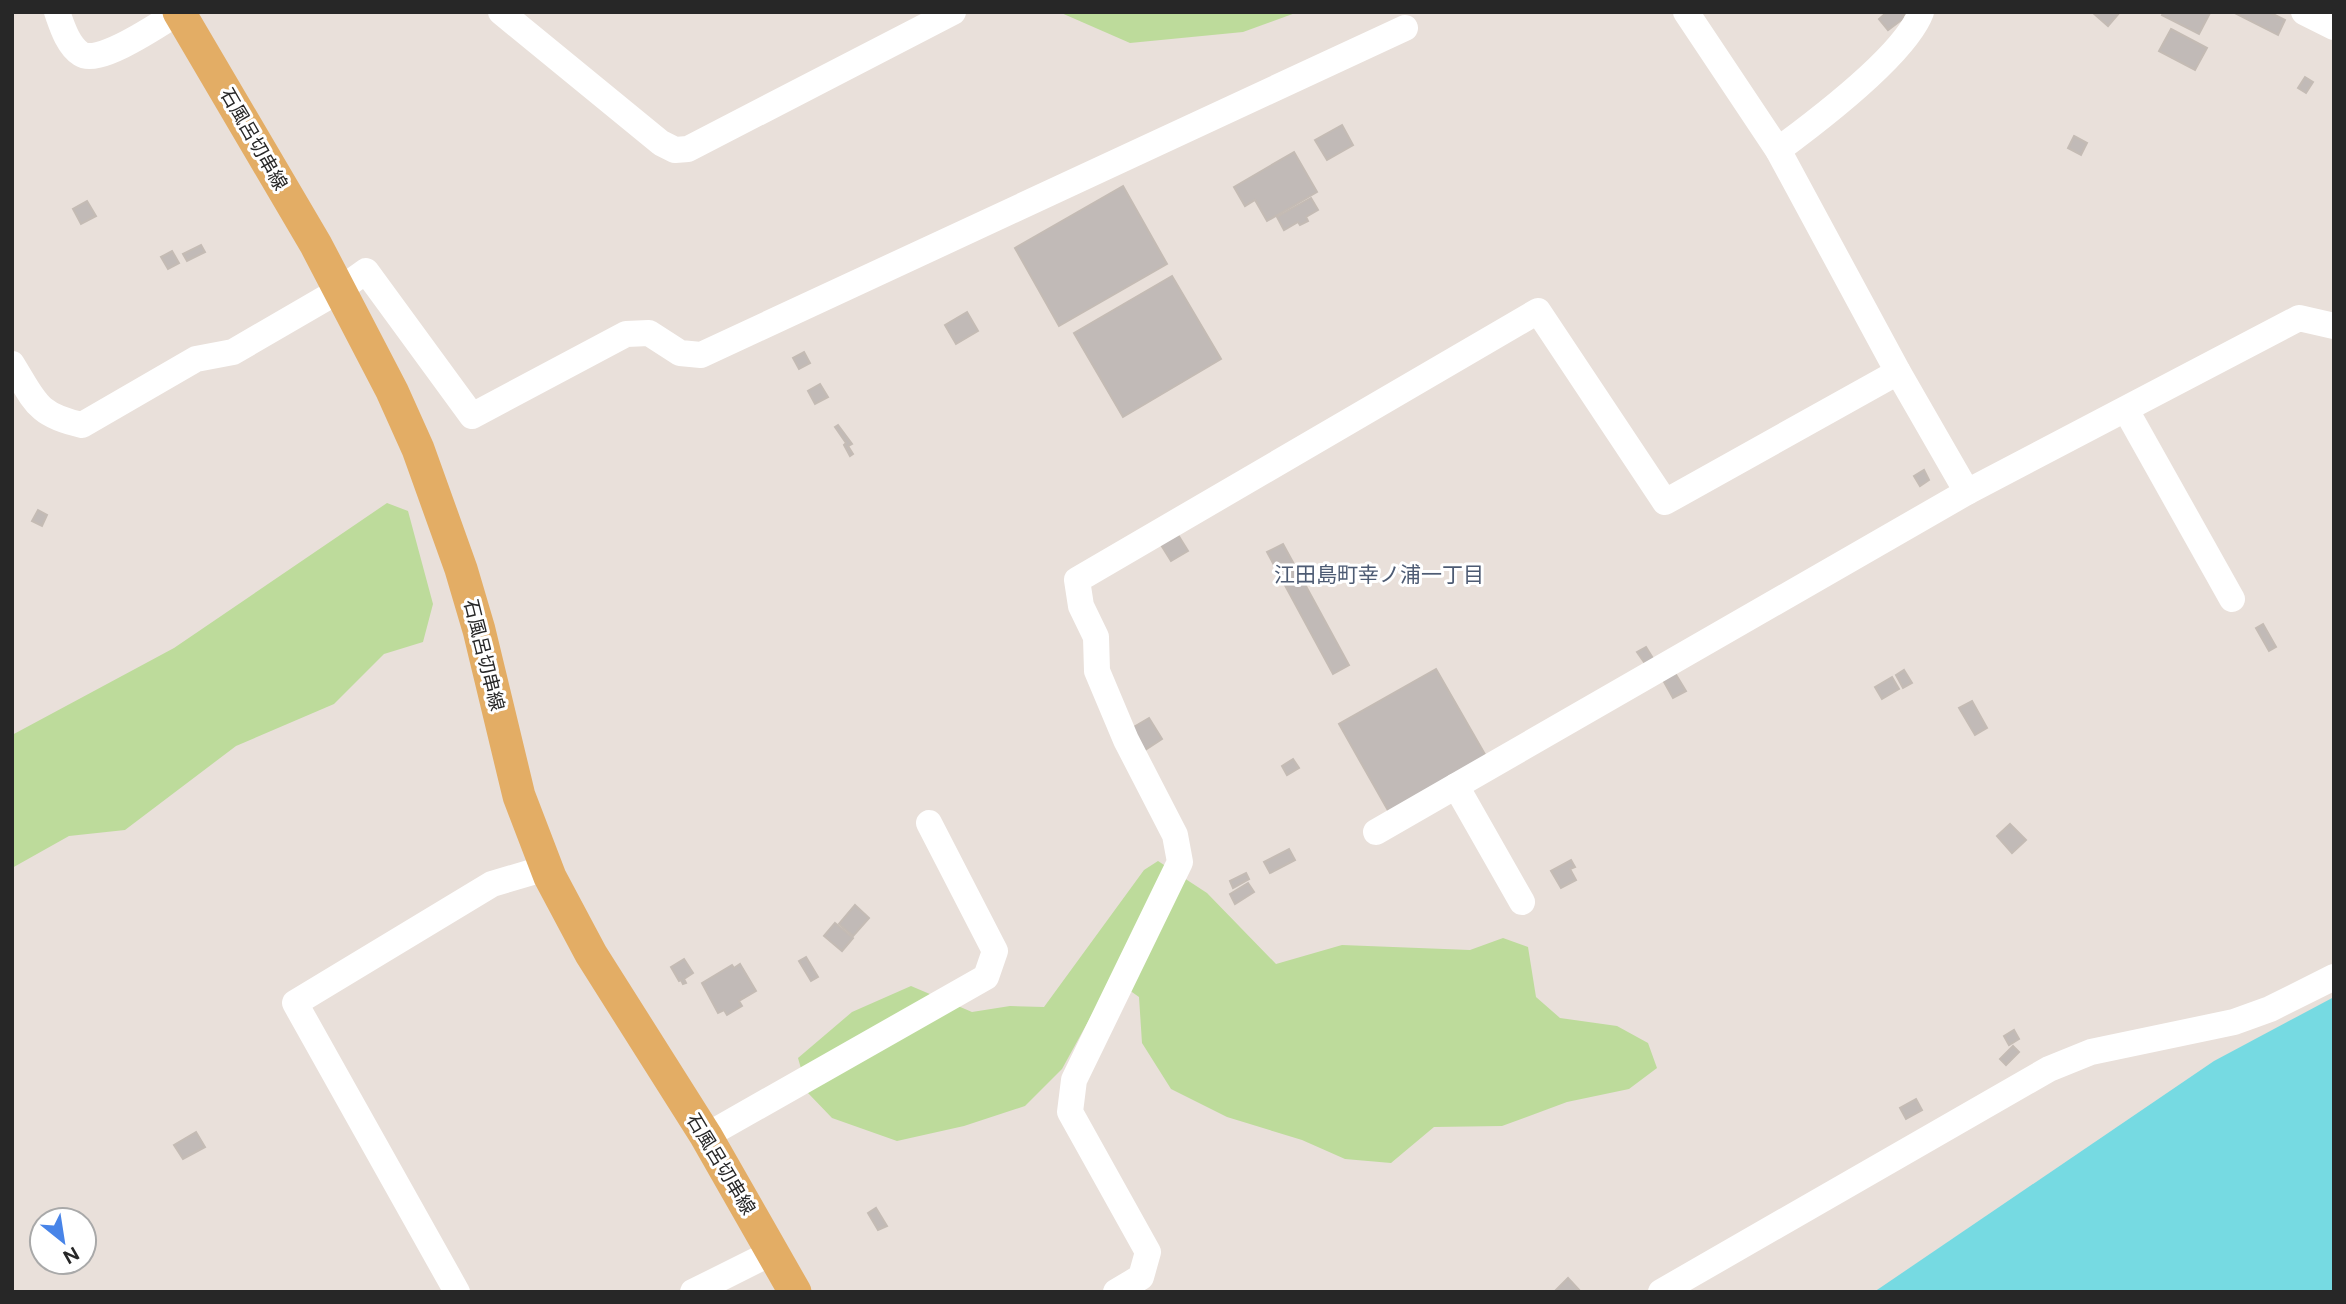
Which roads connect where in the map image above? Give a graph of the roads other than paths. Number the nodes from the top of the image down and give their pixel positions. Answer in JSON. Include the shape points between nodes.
{"nodes":[{"id":1,"x":57,"y":12,"type":"edge"},
{"id":2,"x":179,"y":12,"type":"edge"},
{"id":3,"x":501,"y":12,"type":"edge"},
{"id":4,"x":953,"y":12,"type":"edge"},
{"id":5,"x":1686,"y":12,"type":"edge"},
{"id":6,"x":1920,"y":12,"type":"edge"},
{"id":7,"x":2304,"y":12,"type":"edge"},
{"id":8,"x":2334,"y":27,"type":"edge"},
{"id":9,"x":1405,"y":28,"type":"dead end"},
{"id":10,"x":1778,"y":150,"type":"junction"},
{"id":11,"x":338,"y":291,"type":"junction"},
{"id":12,"x":2334,"y":326,"type":"edge"},
{"id":13,"x":12,"y":364,"type":"edge"},
{"id":14,"x":1898,"y":372,"type":"junction"},
{"id":15,"x":2126,"y":410,"type":"junction"},
{"id":16,"x":1968,"y":492,"type":"junction"},
{"id":17,"x":2232,"y":599,"type":"dead end"},
{"id":18,"x":1456,"y":786,"type":"junction"},
{"id":19,"x":929,"y":823,"type":"dead end"},
{"id":20,"x":1376,"y":832,"type":"dead end"},
{"id":21,"x":546,"y":868,"type":"junction"},
{"id":22,"x":1522,"y":902,"type":"dead end"},
{"id":23,"x":2334,"y":977,"type":"edge"},
{"id":24,"x":706,"y":1136,"type":"junction"},
{"id":25,"x":774,"y":1252,"type":"junction"},
{"id":26,"x":457,"y":1292,"type":"edge"},
{"id":27,"x":693,"y":1292,"type":"edge"},
{"id":28,"x":795,"y":1292,"type":"edge"},
{"id":29,"x":1116,"y":1292,"type":"edge"},
{"id":30,"x":1661,"y":1292,"type":"edge"}],
"edges":[{"from":1,"to":2,"type":"street","via":[[71,45],[92,57],[120,47]]},
{"from":2,"to":11,"type":"main road","name":"石風呂切串線","via":[[316,245]]},
{"from":3,"to":4,"type":"street","via":[[661,144],[675,150],[688,149]]},
{"from":5,"to":10,"type":"street"},
{"from":6,"to":10,"type":"street","via":[[1910,33],[1885,60],[1830,111]]},
{"from":7,"to":8,"type":"street"},
{"from":9,"to":11,"type":"street","via":[[701,355],[680,353],[649,333],[626,334],[472,416],[366,271]]},
{"from":10,"to":14,"type":"street"},
{"from":11,"to":13,"type":"street","via":[[233,352],[196,359],[82,425],[57,420],[38,406]]},
{"from":11,"to":21,"type":"main road","name":"石風呂切串線","via":[[392,390],[441,508],[479,630],[519,796]]},
{"from":12,"to":15,"type":"street","via":[[2299,318]]},
{"from":14,"to":16,"type":"street"},
{"from":14,"to":29,"type":"street","via":[[1665,502],[1538,310],[1077,580],[1081,606],[1096,637],[1097,671],[1175,835],[1181,862],[1074,1080],[1070,1112],[1148,1252],[1141,1277]]},
{"from":15,"to":16,"type":"street"},
{"from":15,"to":17,"type":"street"},
{"from":16,"to":18,"type":"street"},
{"from":18,"to":20,"type":"street"},
{"from":18,"to":22,"type":"street"},
{"from":19,"to":24,"type":"street","via":[[995,951],[986,977]]},
{"from":21,"to":24,"type":"main road","name":"石風呂切串線","via":[[591,954]]},
{"from":21,"to":26,"type":"street","via":[[492,884],[295,1003]]},
{"from":23,"to":30,"type":"street","via":[[2234,1022],[2091,1052],[2049,1069]]},
{"from":24,"to":25,"type":"main road","name":"石風呂切串線"},
{"from":25,"to":27,"type":"street"},
{"from":25,"to":28,"type":"main road","name":"石風呂切串線"}]}
